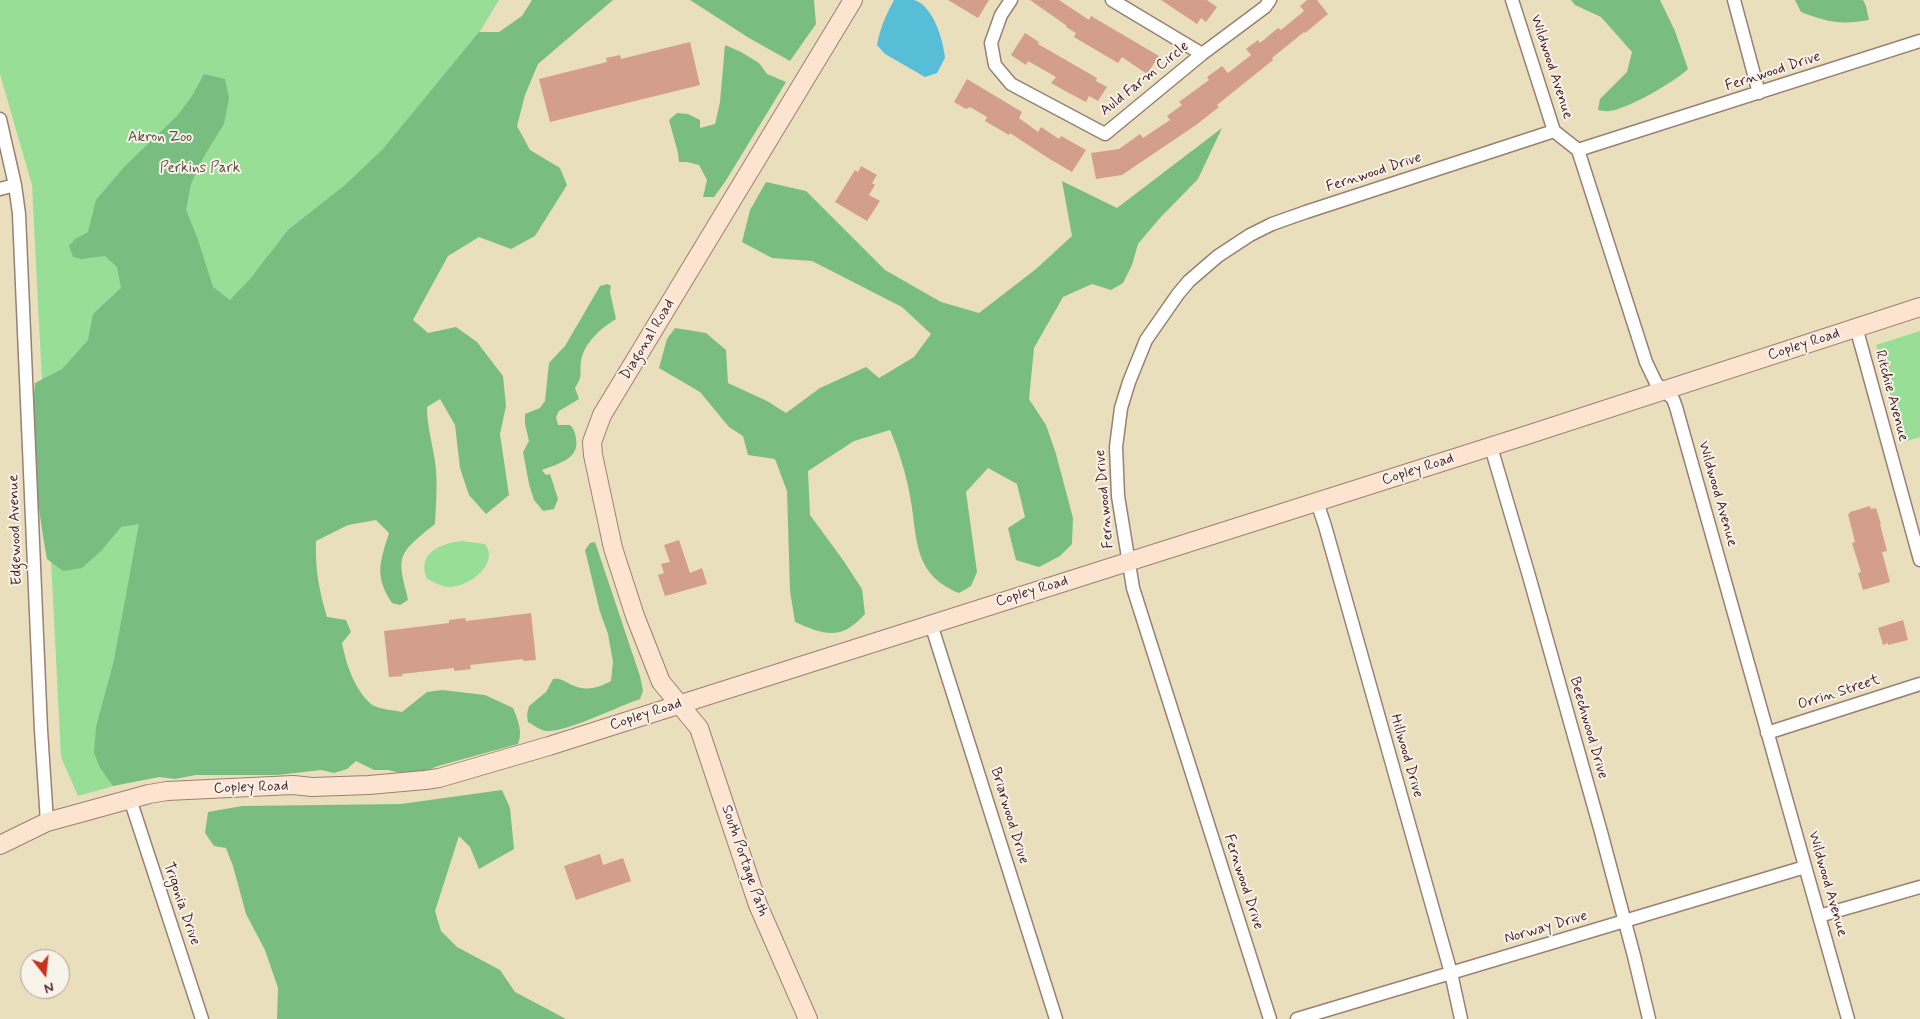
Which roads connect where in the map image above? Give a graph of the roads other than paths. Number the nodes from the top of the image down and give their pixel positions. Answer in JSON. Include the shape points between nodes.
{"nodes":[{"id":1,"x":853,"y":0,"type":"edge"},
{"id":2,"x":1010,"y":0,"type":"edge"},
{"id":3,"x":1112,"y":0,"type":"edge"},
{"id":4,"x":1270,"y":0,"type":"edge"},
{"id":5,"x":1512,"y":0,"type":"edge"},
{"id":6,"x":1734,"y":0,"type":"edge"},
{"id":7,"x":1920,"y":41,"type":"edge"},
{"id":8,"x":1202,"y":54,"type":"junction"},
{"id":9,"x":1759,"y":92,"type":"junction"},
{"id":10,"x":0,"y":119,"type":"edge"},
{"id":11,"x":1554,"y":132,"type":"junction"},
{"id":12,"x":1578,"y":150,"type":"junction"},
{"id":13,"x":15,"y":185,"type":"junction"},
{"id":14,"x":0,"y":189,"type":"edge"},
{"id":15,"x":1920,"y":307,"type":"edge"},
{"id":16,"x":1856,"y":327,"type":"junction"},
{"id":17,"x":1665,"y":391,"type":"junction"},
{"id":18,"x":1490,"y":447,"type":"junction"},
{"id":19,"x":1317,"y":502,"type":"junction"},
{"id":20,"x":1920,"y":560,"type":"edge"},
{"id":21,"x":1128,"y":563,"type":"junction"},
{"id":22,"x":931,"y":624,"type":"junction"},
{"id":23,"x":1920,"y":684,"type":"edge"},
{"id":24,"x":678,"y":705,"type":"junction"},
{"id":25,"x":1767,"y":733,"type":"junction"},
{"id":26,"x":130,"y":799,"type":"junction"},
{"id":27,"x":47,"y":822,"type":"junction"},
{"id":28,"x":0,"y":845,"type":"edge"},
{"id":29,"x":1805,"y":868,"type":"junction"},
{"id":30,"x":1920,"y":887,"type":"edge"},
{"id":31,"x":1819,"y":916,"type":"junction"},
{"id":32,"x":1625,"y":922,"type":"junction"},
{"id":33,"x":1451,"y":973,"type":"junction"},
{"id":34,"x":202,"y":1019,"type":"edge"},
{"id":35,"x":808,"y":1019,"type":"edge"},
{"id":36,"x":1056,"y":1019,"type":"edge"},
{"id":37,"x":1270,"y":1019,"type":"edge"},
{"id":38,"x":1297,"y":1019,"type":"edge"},
{"id":39,"x":1461,"y":1019,"type":"edge"},
{"id":40,"x":1649,"y":1019,"type":"edge"},
{"id":41,"x":1848,"y":1019,"type":"edge"}],
"edges":[{"from":1,"to":24,"type":"main road","name":"Diagonal Road","via":[[602,415],[592,442],[592,455],[613,548],[635,616],[661,682]]},
{"from":2,"to":8,"type":"street","name":"Auld Farm Circle","via":[[991,43],[995,66],[1011,84],[1105,134]]},
{"from":3,"to":8,"type":"street"},
{"from":4,"to":8,"type":"street","name":"Auld Farm Circle"},
{"from":5,"to":11,"type":"street","name":"Wildwood Avenue"},
{"from":6,"to":9,"type":"street"},
{"from":7,"to":9,"type":"street","name":"Fernwood Drive"},
{"from":9,"to":12,"type":"street","name":"Fernwood Drive"},
{"from":10,"to":13,"type":"street","name":"Edgewood Avenue"},
{"from":11,"to":12,"type":"street","name":"Wildwood Avenue"},
{"from":11,"to":21,"type":"street","name":"Fernwood Drive","via":[[1272,224],[1229,248],[1189,281],[1146,340],[1133,368],[1122,408],[1117,434],[1116,472]]},
{"from":12,"to":17,"type":"street","name":"Wildwood Avenue","via":[[1646,362],[1656,383]]},
{"from":13,"to":14,"type":"street"},
{"from":13,"to":27,"type":"street","name":"Edgewood Avenue","via":[[20,214]]},
{"from":15,"to":16,"type":"main road","name":"Copley Road"},
{"from":16,"to":17,"type":"main road","name":"Copley Road"},
{"from":16,"to":20,"type":"street","name":"Ritchie Avenue"},
{"from":17,"to":18,"type":"main road","name":"Copley Road"},
{"from":17,"to":25,"type":"street","name":"Wildwood Avenue","via":[[1676,407]]},
{"from":18,"to":19,"type":"main road","name":"Copley Road"},
{"from":18,"to":32,"type":"street","name":"Beechwood Drive","via":[[1530,576]]},
{"from":19,"to":21,"type":"main road","name":"Copley Road"},
{"from":19,"to":33,"type":"street","name":"Hillwood Drive"},
{"from":21,"to":22,"type":"main road","name":"Copley Road"},
{"from":21,"to":37,"type":"street","name":"Fernwood Drive","via":[[1133,588]]},
{"from":22,"to":24,"type":"main road","name":"Copley Road"},
{"from":22,"to":36,"type":"street","name":"Briarwood Drive"},
{"from":23,"to":25,"type":"street","name":"Orrin Street"},
{"from":24,"to":26,"type":"main road","name":"Copley Road","via":[[439,778],[369,785],[167,791]]},
{"from":24,"to":35,"type":"main road","name":"South Portage Path","via":[[699,728],[758,905]]},
{"from":25,"to":29,"type":"street","name":"Wildwood Avenue"},
{"from":26,"to":27,"type":"main road","name":"Copley Road"},
{"from":26,"to":34,"type":"street","name":"Trigonia Drive"},
{"from":27,"to":28,"type":"main road","name":"Copley Road"},
{"from":29,"to":31,"type":"street","name":"Wildwood Avenue"},
{"from":29,"to":32,"type":"street","name":"Norway Drive"},
{"from":30,"to":31,"type":"street"},
{"from":31,"to":41,"type":"street","name":"Wildwood Avenue"},
{"from":32,"to":33,"type":"street","name":"Norway Drive"},
{"from":32,"to":40,"type":"street","name":"Beechwood Drive"},
{"from":33,"to":38,"type":"street","name":"Norway Drive"},
{"from":33,"to":39,"type":"street","name":"Hillwood Drive"}]}
